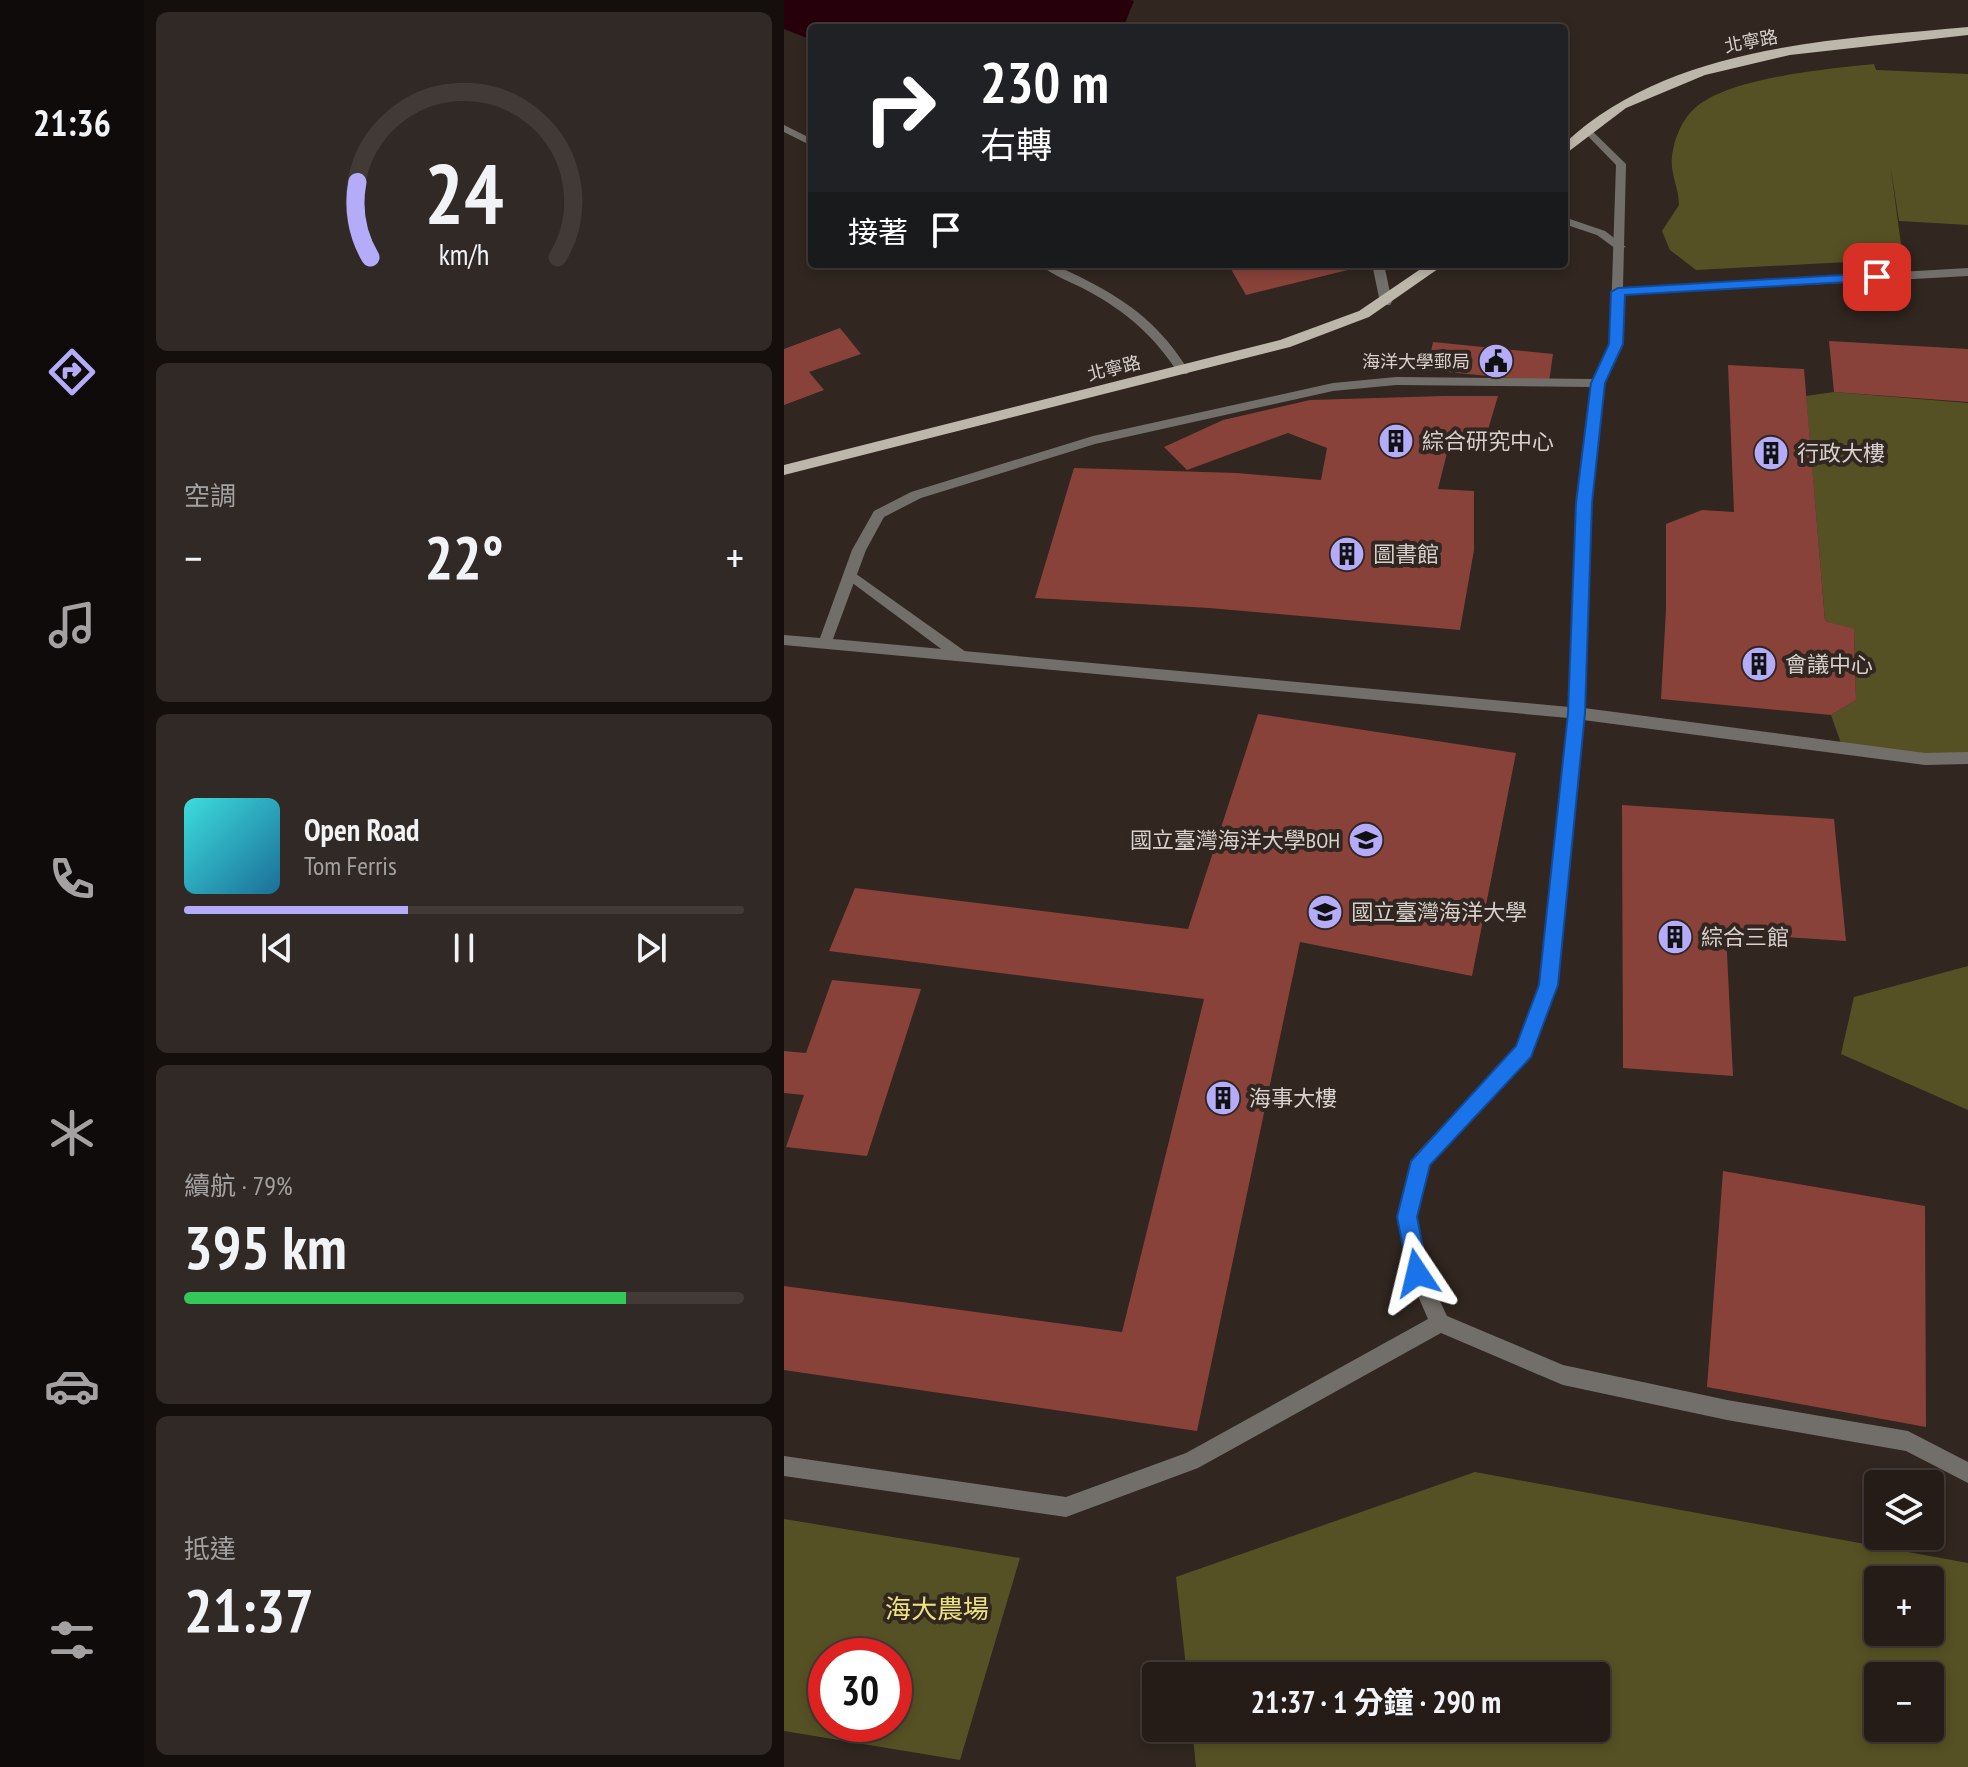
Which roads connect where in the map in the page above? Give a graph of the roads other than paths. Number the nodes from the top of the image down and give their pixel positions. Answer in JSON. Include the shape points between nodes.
{"nodes":[{"id":1,"x":1968,"y":31,"type":"edge"},
{"id":2,"x":784,"y":128,"type":"edge"},
{"id":3,"x":1587,"y":129,"type":"junction"},
{"id":4,"x":808,"y":141,"type":"edge"},
{"id":5,"x":1568,"y":147,"type":"edge"},
{"id":6,"x":1568,"y":221,"type":"edge"},
{"id":7,"x":1620,"y":247,"type":"junction"},
{"id":8,"x":1053,"y":268,"type":"edge"},
{"id":9,"x":1379,"y":268,"type":"edge"},
{"id":10,"x":1433,"y":268,"type":"edge"},
{"id":11,"x":1968,"y":272,"type":"edge"},
{"id":12,"x":1618,"y":292,"type":"junction"},
{"id":13,"x":1386,"y":302,"type":"junction"},
{"id":14,"x":1183,"y":371,"type":"junction"},
{"id":15,"x":1598,"y":383,"type":"junction"},
{"id":16,"x":784,"y":470,"type":"edge"},
{"id":17,"x":852,"y":576,"type":"junction"},
{"id":18,"x":784,"y":640,"type":"edge"},
{"id":19,"x":825,"y":643,"type":"junction"},
{"id":20,"x":961,"y":656,"type":"junction"},
{"id":21,"x":1576,"y":713,"type":"junction"},
{"id":22,"x":1968,"y":758,"type":"edge"},
{"id":23,"x":1440,"y":1323,"type":"junction"},
{"id":24,"x":784,"y":1466,"type":"edge"},
{"id":25,"x":1968,"y":1473,"type":"edge"}],
"edges":[{"from":1,"to":3,"type":"main road","name":"北寧路","via":[[1732,63],[1638,96]]},
{"from":2,"to":4,"type":"street"},
{"from":3,"to":5,"type":"main road","name":"北寧路"},
{"from":3,"to":7,"type":"street","via":[[1621,164]]},
{"from":6,"to":7,"type":"street","via":[[1594,228]]},
{"from":7,"to":12,"type":"street"},
{"from":8,"to":14,"type":"street","via":[[1129,308],[1161,335]]},
{"from":9,"to":13,"type":"street"},
{"from":10,"to":13,"type":"main road","name":"北寧路"},
{"from":11,"to":12,"type":"street"},
{"from":12,"to":15,"type":"street","via":[[1616,344]]},
{"from":13,"to":14,"type":"main road","name":"北寧路","via":[[1316,335]]},
{"from":14,"to":16,"type":"main road","name":"北寧路"},
{"from":15,"to":17,"type":"street","via":[[1396,381],[1333,387],[1093,440],[916,495],[879,514]]},
{"from":15,"to":21,"type":"street","via":[[1584,503]]},
{"from":17,"to":19,"type":"street"},
{"from":17,"to":20,"type":"street"},
{"from":18,"to":19,"type":"street"},
{"from":19,"to":20,"type":"street"},
{"from":20,"to":21,"type":"street"},
{"from":21,"to":22,"type":"street","via":[[1925,759]]},
{"from":21,"to":23,"type":"street","via":[[1549,985],[1524,1051],[1421,1161],[1407,1217],[1417,1273]]},
{"from":23,"to":24,"type":"street","via":[[1191,1461],[1066,1507]]},
{"from":23,"to":25,"type":"street","via":[[1563,1375],[1908,1441]]}]}
